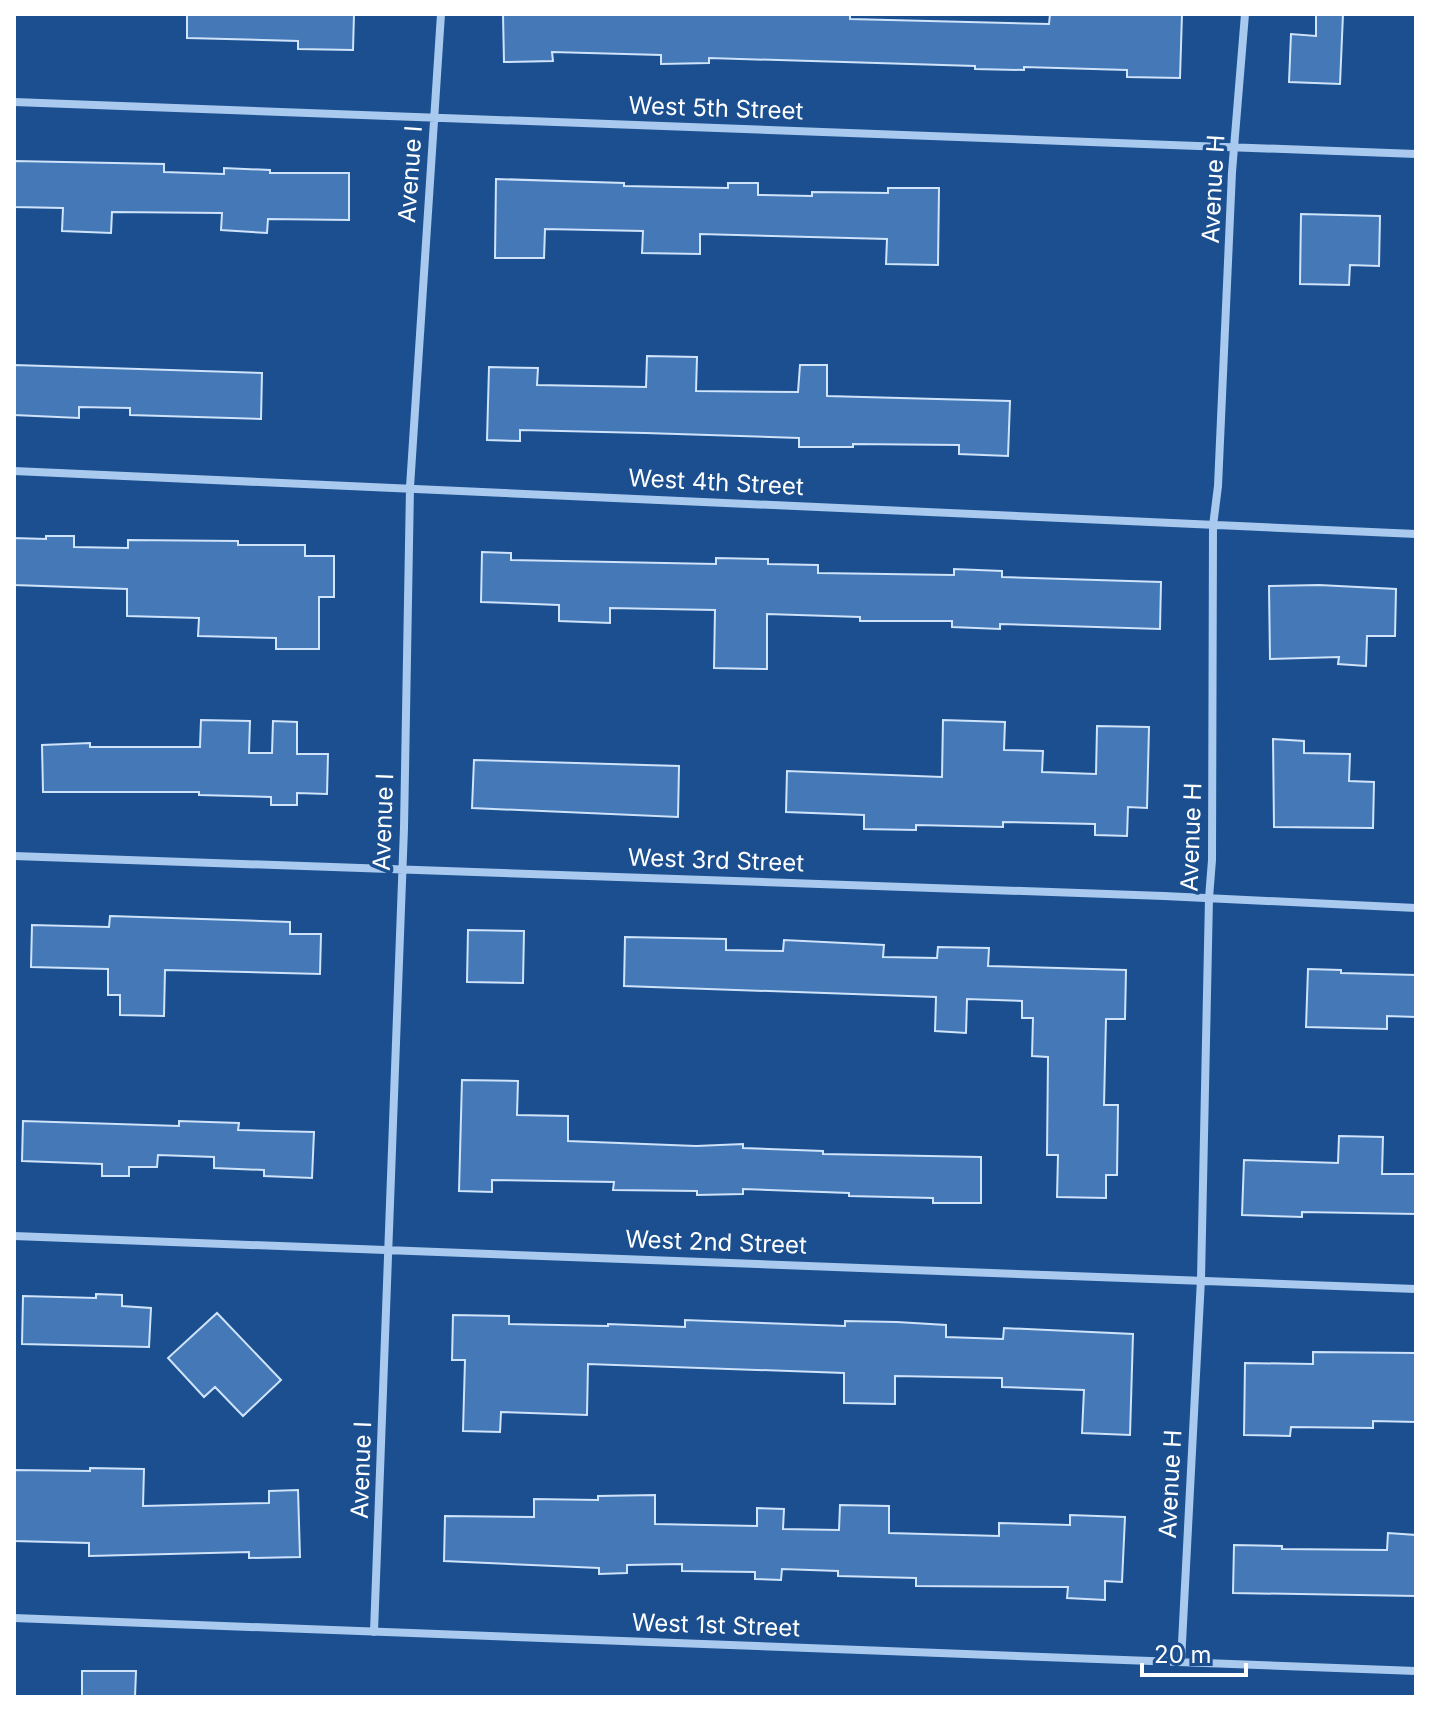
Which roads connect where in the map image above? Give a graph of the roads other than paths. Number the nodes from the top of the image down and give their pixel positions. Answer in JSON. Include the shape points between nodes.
{"nodes":[{"id":1,"x":441,"y":14,"type":"edge"},
{"id":2,"x":1245,"y":14,"type":"edge"},
{"id":3,"x":14,"y":102,"type":"edge"},
{"id":4,"x":433,"y":117,"type":"junction"},
{"id":5,"x":1234,"y":146,"type":"junction"},
{"id":6,"x":1416,"y":154,"type":"edge"},
{"id":7,"x":14,"y":471,"type":"edge"},
{"id":8,"x":410,"y":487,"type":"junction"},
{"id":9,"x":1213,"y":526,"type":"junction"},
{"id":10,"x":1416,"y":534,"type":"edge"},
{"id":11,"x":14,"y":856,"type":"edge"},
{"id":12,"x":402,"y":869,"type":"junction"},
{"id":13,"x":1209,"y":898,"type":"junction"},
{"id":14,"x":1416,"y":908,"type":"edge"},
{"id":15,"x":14,"y":1236,"type":"edge"},
{"id":16,"x":389,"y":1250,"type":"junction"},
{"id":17,"x":1201,"y":1279,"type":"junction"},
{"id":18,"x":1416,"y":1289,"type":"edge"},
{"id":19,"x":14,"y":1618,"type":"edge"},
{"id":20,"x":374,"y":1632,"type":"junction"},
{"id":21,"x":1181,"y":1662,"type":"junction"},
{"id":22,"x":1416,"y":1671,"type":"edge"}],
"edges":[{"from":1,"to":4,"type":"street","name":"Avenue I"},
{"from":2,"to":5,"type":"street","name":"Avenue H"},
{"from":3,"to":4,"type":"street","name":"West 5th Street"},
{"from":4,"to":5,"type":"street","name":"West 5th Street"},
{"from":4,"to":8,"type":"street","name":"Avenue I"},
{"from":5,"to":6,"type":"street","name":"West 5th Street"},
{"from":5,"to":9,"type":"street","name":"Avenue H"},
{"from":7,"to":8,"type":"street","name":"West 4th Street"},
{"from":8,"to":9,"type":"street","name":"West 4th Street"},
{"from":8,"to":12,"type":"street","name":"Avenue I"},
{"from":9,"to":10,"type":"street","name":"West 4th Street"},
{"from":9,"to":13,"type":"street","name":"Avenue H"},
{"from":11,"to":12,"type":"street","name":"West 3rd Street"},
{"from":12,"to":13,"type":"street","name":"West 3rd Street"},
{"from":12,"to":16,"type":"street","name":"Avenue I"},
{"from":13,"to":14,"type":"street","name":"West 3rd Street"},
{"from":13,"to":17,"type":"street","name":"Avenue H"},
{"from":15,"to":16,"type":"street","name":"West 2nd Street"},
{"from":16,"to":17,"type":"street","name":"West 2nd Street"},
{"from":16,"to":20,"type":"street","name":"Avenue I"},
{"from":17,"to":18,"type":"street","name":"West 2nd Street"},
{"from":17,"to":21,"type":"street","name":"Avenue H"},
{"from":19,"to":20,"type":"street","name":"West 1st Street"},
{"from":20,"to":21,"type":"street","name":"West 1st Street"},
{"from":21,"to":22,"type":"street","name":"West 1st Street"}]}
